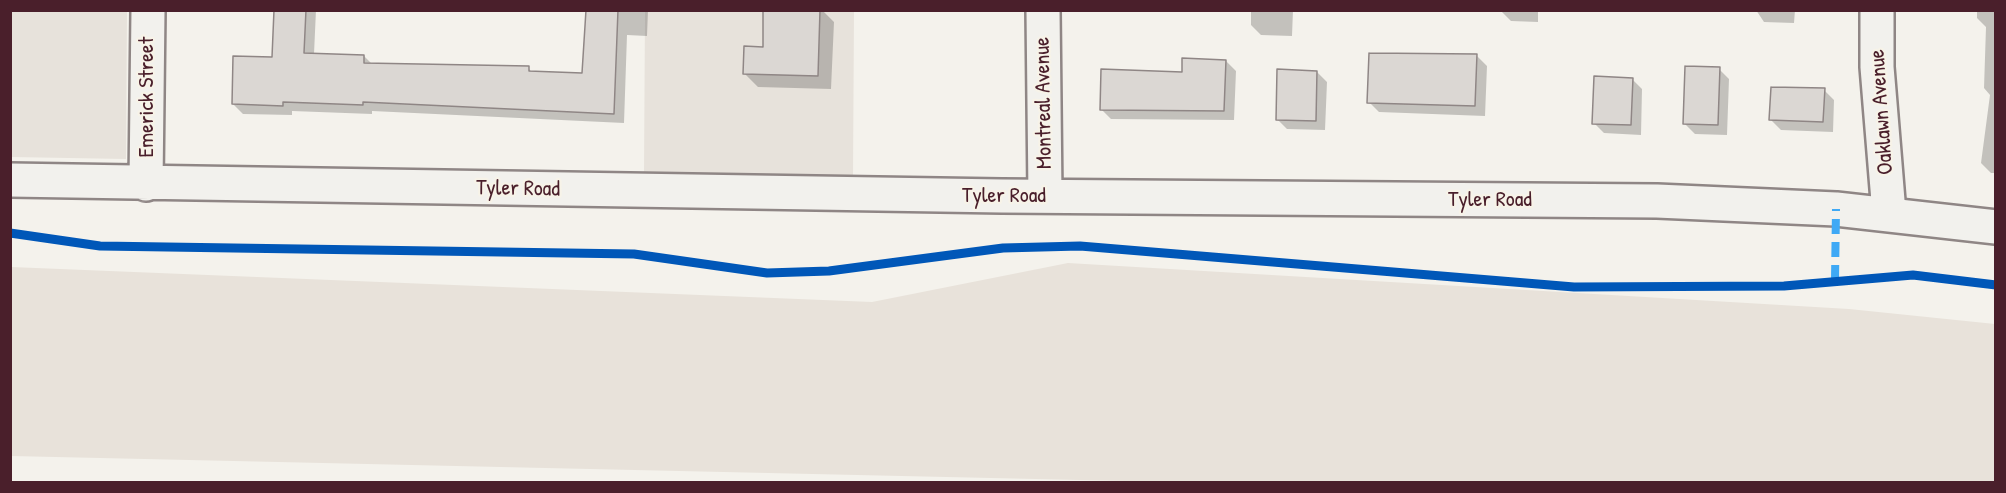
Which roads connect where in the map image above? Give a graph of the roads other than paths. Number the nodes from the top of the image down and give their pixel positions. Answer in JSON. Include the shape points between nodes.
{"nodes":[{"id":1,"x":148,"y":10,"type":"edge"},
{"id":2,"x":1043,"y":10,"type":"edge"},
{"id":3,"x":1877,"y":10,"type":"edge"},
{"id":4,"x":10,"y":180,"type":"edge"},
{"id":5,"x":146,"y":184,"type":"junction"},
{"id":6,"x":1045,"y":196,"type":"junction"},
{"id":7,"x":1888,"y":213,"type":"junction"},
{"id":8,"x":1995,"y":227,"type":"edge"}],
"edges":[{"from":1,"to":5,"type":"street","name":"Emerick Street"},
{"from":2,"to":6,"type":"street","name":"Montreal Avenue"},
{"from":3,"to":7,"type":"street","name":"Oaklawn Avenue","via":[[1877,67]]},
{"from":4,"to":5,"type":"street","name":"Tyler Road"},
{"from":5,"to":6,"type":"street","name":"Tyler Road"},
{"from":6,"to":7,"type":"street","name":"Tyler Road","via":[[1657,201]]},
{"from":7,"to":8,"type":"street","name":"Tyler Road"}]}
